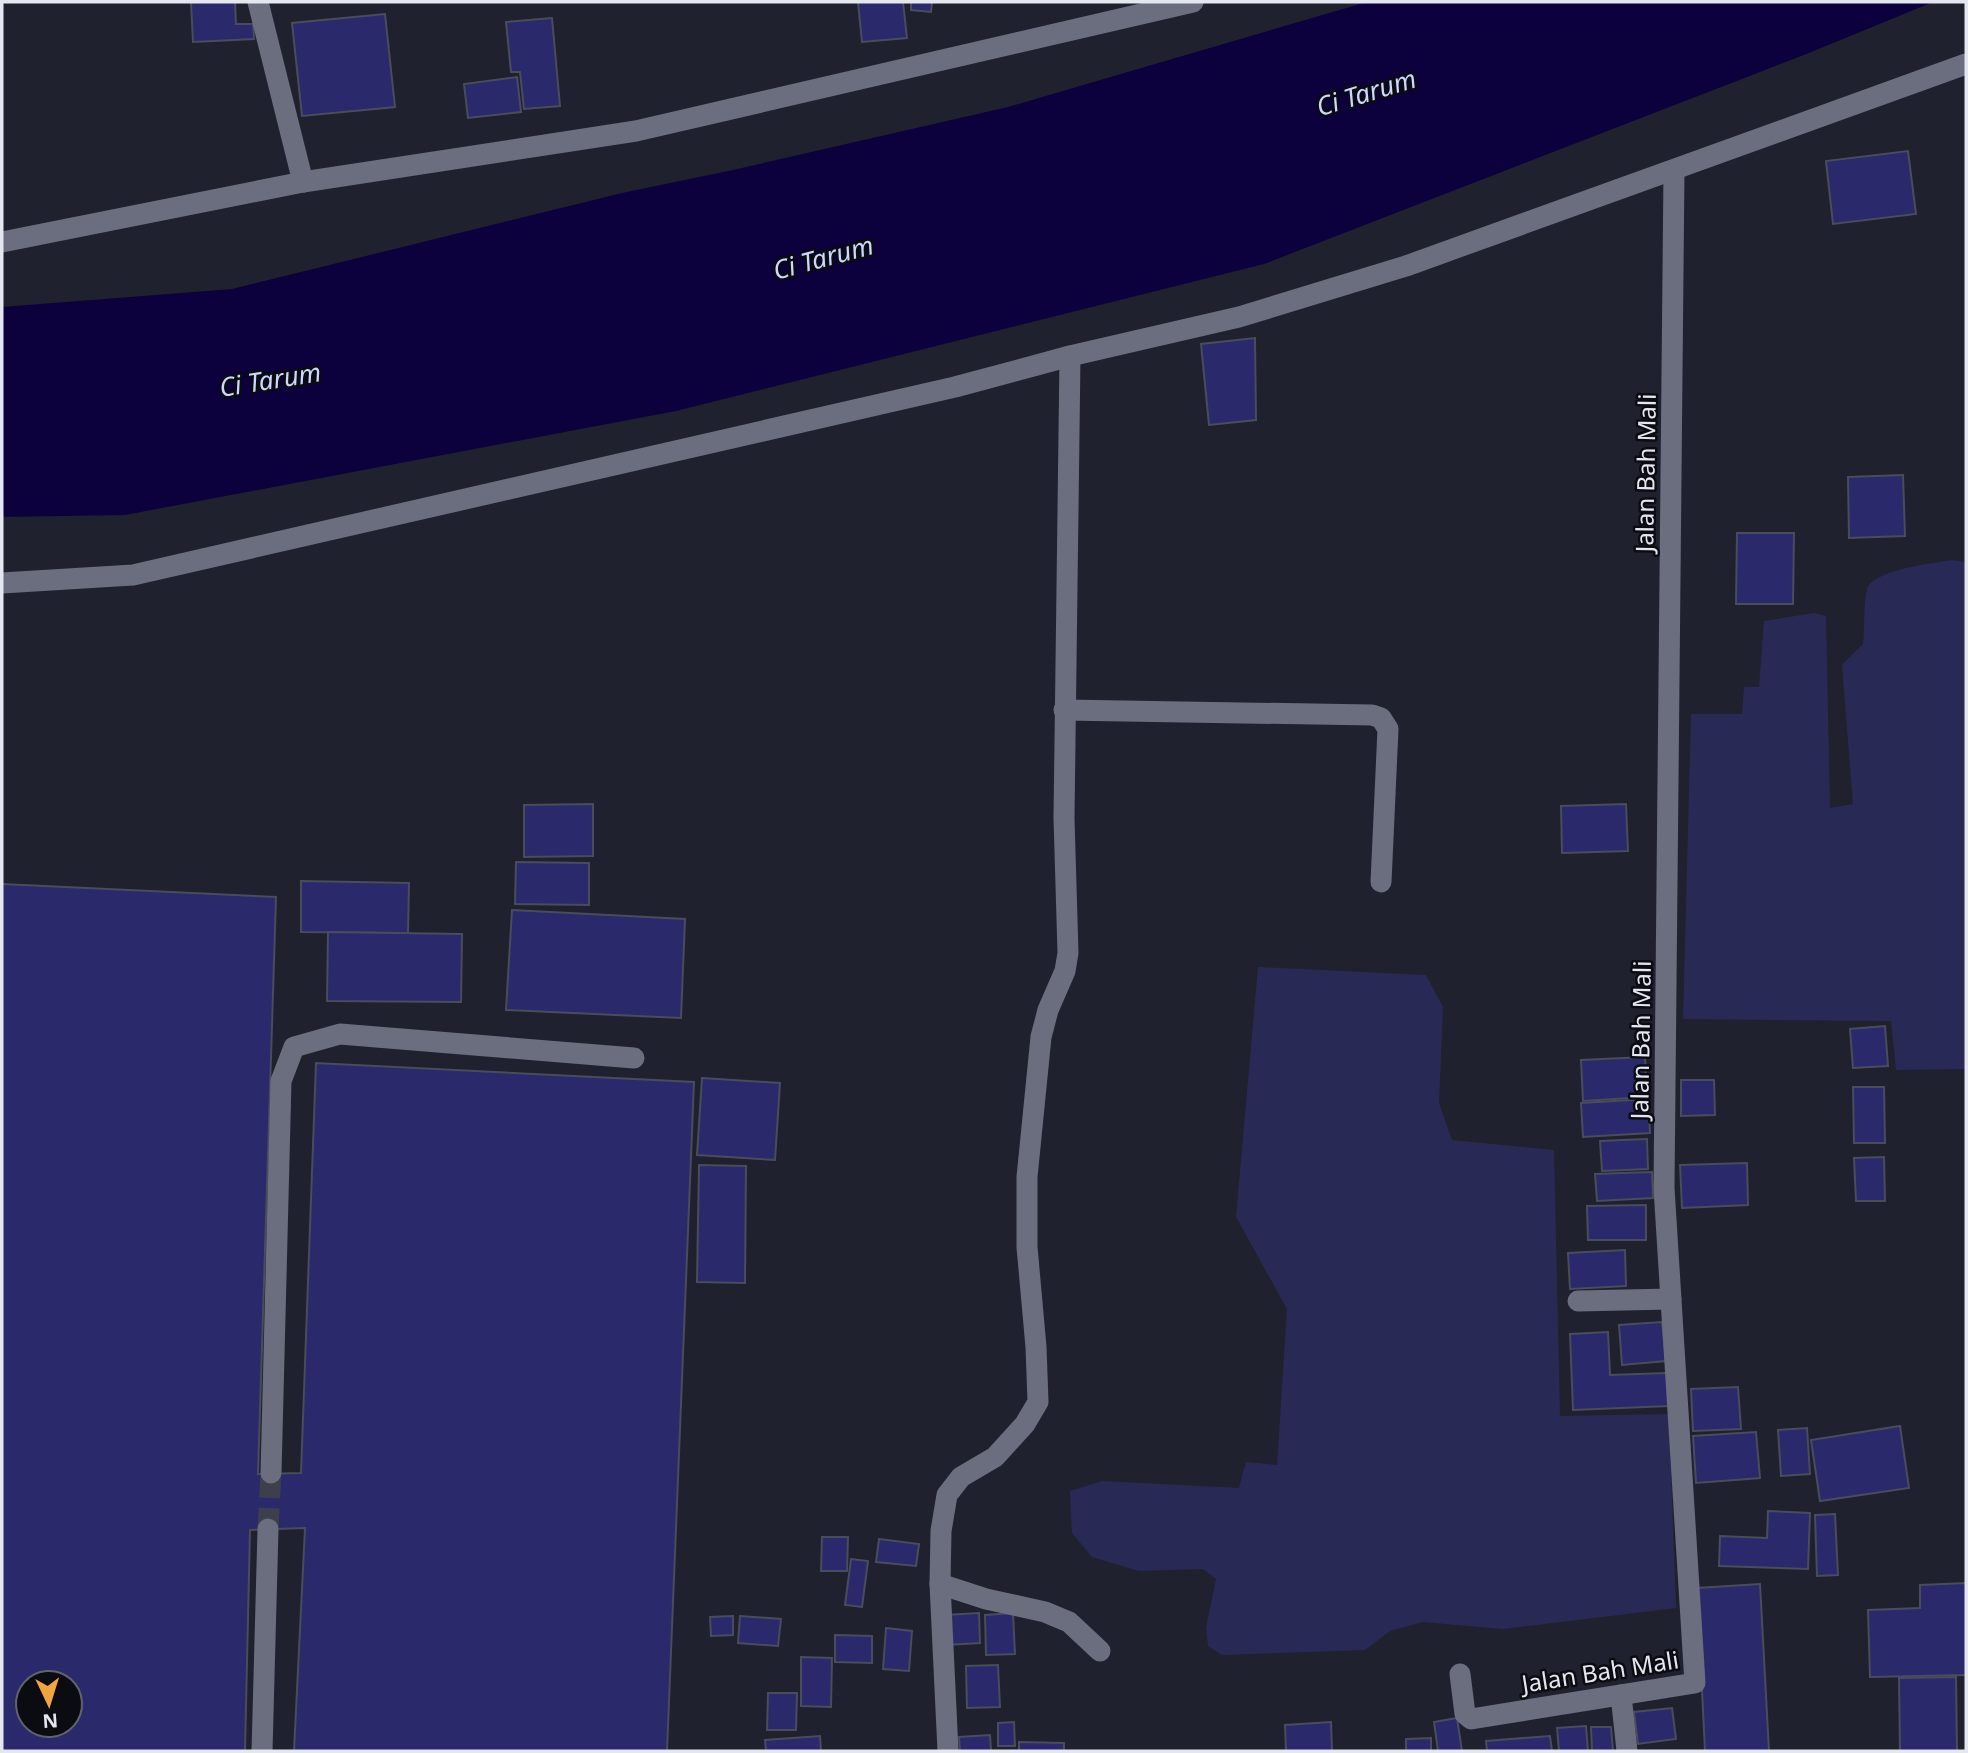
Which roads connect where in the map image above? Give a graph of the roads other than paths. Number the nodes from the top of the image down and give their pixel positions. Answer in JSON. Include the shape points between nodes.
{"nodes":[{"id":1,"x":258,"y":2,"type":"edge"},
{"id":2,"x":1193,"y":2,"type":"edge"},
{"id":3,"x":1966,"y":64,"type":"edge"},
{"id":4,"x":1674,"y":170,"type":"junction"},
{"id":5,"x":303,"y":183,"type":"junction"},
{"id":6,"x":2,"y":242,"type":"edge"},
{"id":7,"x":1070,"y":356,"type":"junction"},
{"id":8,"x":2,"y":583,"type":"edge"},
{"id":9,"x":1064,"y":710,"type":"junction"},
{"id":10,"x":1381,"y":882,"type":"dead end"},
{"id":11,"x":634,"y":1058,"type":"dead end"},
{"id":12,"x":1671,"y":1299,"type":"junction"},
{"id":13,"x":1577,"y":1301,"type":"dead end"},
{"id":14,"x":271,"y":1473,"type":"tunnel mouth"},
{"id":15,"x":268,"y":1529,"type":"tunnel mouth"},
{"id":16,"x":940,"y":1584,"type":"junction"},
{"id":17,"x":1100,"y":1651,"type":"dead end"},
{"id":18,"x":1460,"y":1674,"type":"dead end"},
{"id":19,"x":1620,"y":1695,"type":"junction"},
{"id":20,"x":262,"y":1751,"type":"edge"},
{"id":21,"x":948,"y":1751,"type":"edge"},
{"id":22,"x":1627,"y":1751,"type":"edge"}],
"edges":[{"from":1,"to":5,"type":"street"},
{"from":2,"to":5,"type":"street","via":[[636,131]]},
{"from":3,"to":4,"type":"street"},
{"from":4,"to":7,"type":"street","via":[[1406,266],[1239,317]]},
{"from":4,"to":12,"type":"street","name":"Jalan Bah Mali","via":[[1664,1174]]},
{"from":5,"to":6,"type":"street"},
{"from":7,"to":8,"type":"street","via":[[955,387],[133,575]]},
{"from":7,"to":9,"type":"street"},
{"from":9,"to":10,"type":"street","via":[[1381,718],[1388,729]]},
{"from":9,"to":16,"type":"street","via":[[1068,953],[1041,1037],[1027,1177],[1038,1402],[1026,1424],[995,1457],[961,1478],[947,1495]]},
{"from":11,"to":14,"type":"street","via":[[340,1034],[294,1047],[281,1081]]},
{"from":12,"to":13,"type":"street"},
{"from":12,"to":19,"type":"street","name":"Jalan Bah Mali","via":[[1695,1682]]},
{"from":15,"to":20,"type":"street"},
{"from":16,"to":17,"type":"street","via":[[1069,1622]]},
{"from":16,"to":21,"type":"street"},
{"from":18,"to":19,"type":"street","name":"Jalan Bah Mali","via":[[1465,1714],[1471,1719]]},
{"from":19,"to":22,"type":"street"}]}
